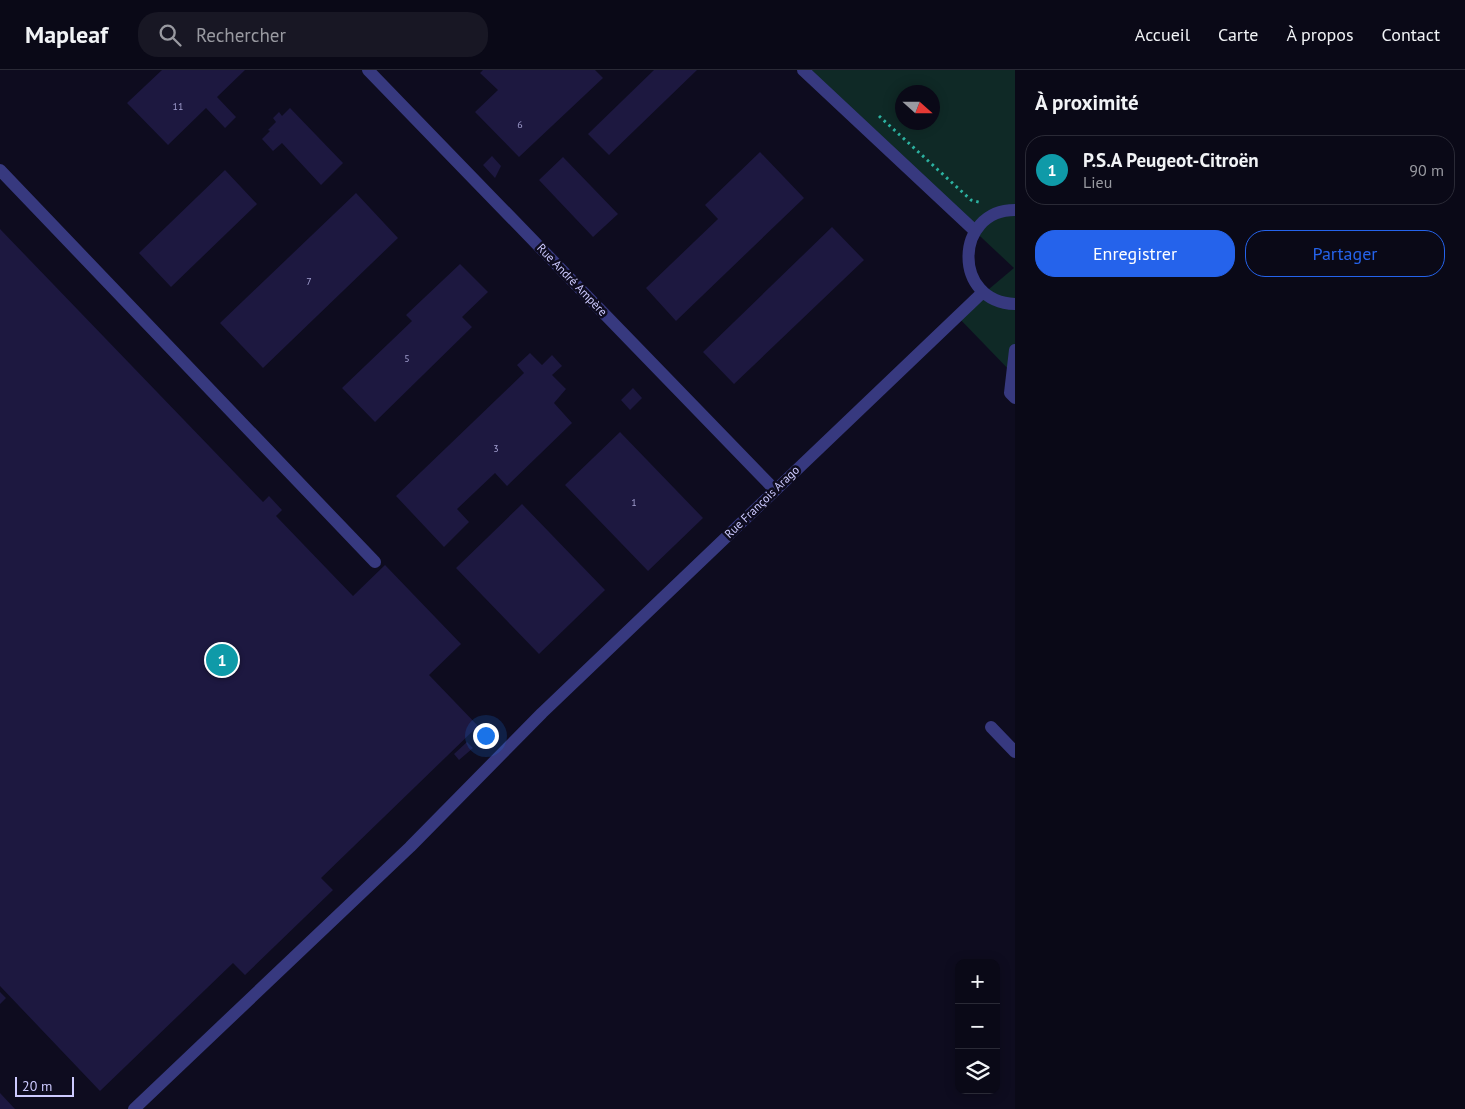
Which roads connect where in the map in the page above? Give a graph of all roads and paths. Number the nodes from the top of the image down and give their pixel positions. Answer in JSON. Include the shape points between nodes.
{"nodes":[{"id":1,"x":368,"y":70,"type":"edge"},
{"id":2,"x":804,"y":70,"type":"edge"},
{"id":3,"x":877,"y":115,"type":"dead end"},
{"id":4,"x":0,"y":170,"type":"edge"},
{"id":5,"x":991,"y":200,"type":"dead end"},
{"id":6,"x":1015,"y":210,"type":"edge"},
{"id":7,"x":975,"y":231,"type":"junction"},
{"id":8,"x":983,"y":292,"type":"junction"},
{"id":9,"x":1015,"y":304,"type":"edge"},
{"id":10,"x":1015,"y":350,"type":"edge"},
{"id":11,"x":1015,"y":398,"type":"edge"},
{"id":12,"x":775,"y":490,"type":"junction"},
{"id":13,"x":375,"y":562,"type":"dead end"},
{"id":14,"x":991,"y":727,"type":"dead end"},
{"id":15,"x":1015,"y":752,"type":"edge"},
{"id":16,"x":134,"y":1109,"type":"edge"}],
"edges":[{"from":1,"to":12,"type":"street","name":"Rue André Ampère"},
{"from":2,"to":7,"type":"street"},
{"from":3,"to":5,"type":"path","via":[[971,200],[982,203]]},
{"from":4,"to":13,"type":"street"},
{"from":6,"to":7,"type":"street","via":[[996,214]]},
{"from":7,"to":8,"type":"street","via":[[970,241],[968,263]]},
{"from":8,"to":9,"type":"street","via":[[1007,304]]},
{"from":8,"to":12,"type":"street","name":"Rue François Arago"},
{"from":10,"to":11,"type":"street","via":[[1010,393]]},
{"from":12,"to":16,"type":"street","name":"Rue François Arago","via":[[542,713],[410,848]]},
{"from":14,"to":15,"type":"street"}]}
